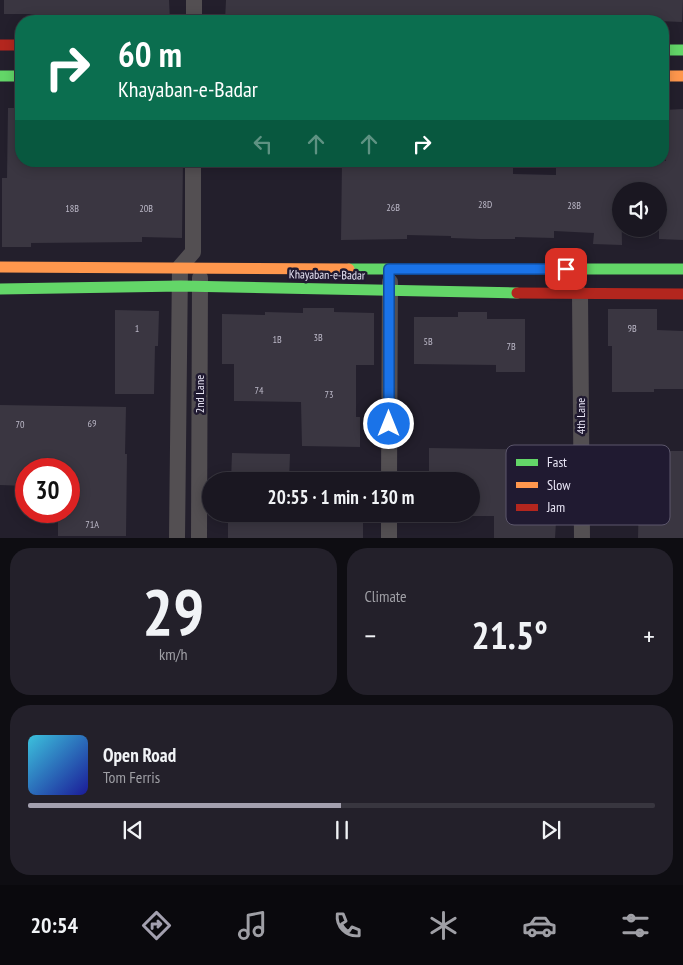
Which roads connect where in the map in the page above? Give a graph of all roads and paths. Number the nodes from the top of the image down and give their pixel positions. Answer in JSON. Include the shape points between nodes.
{"nodes":[{"id":1,"x":194,"y":0,"type":"edge"},
{"id":2,"x":194,"y":15,"type":"edge"},
{"id":3,"x":0,"y":45,"type":"edge"},
{"id":4,"x":15,"y":46,"type":"edge"},
{"id":5,"x":669,"y":50,"type":"edge"},
{"id":6,"x":683,"y":50,"type":"edge"},
{"id":7,"x":0,"y":76,"type":"edge"},
{"id":8,"x":15,"y":76,"type":"edge"},
{"id":9,"x":669,"y":76,"type":"edge"},
{"id":10,"x":683,"y":76,"type":"edge"},
{"id":11,"x":193,"y":167,"type":"edge"},
{"id":12,"x":193,"y":252,"type":"junction"},
{"id":13,"x":0,"y":267,"type":"edge"},
{"id":14,"x":180,"y":267,"type":"junction"},
{"id":15,"x":200,"y":267,"type":"junction"},
{"id":16,"x":389,"y":269,"type":"junction"},
{"id":17,"x":683,"y":269,"type":"edge"},
{"id":18,"x":181,"y":286,"type":"junction"},
{"id":19,"x":200,"y":287,"type":"junction"},
{"id":20,"x":0,"y":289,"type":"edge"},
{"id":21,"x":390,"y":290,"type":"junction"},
{"id":22,"x":580,"y":294,"type":"junction"},
{"id":23,"x":683,"y":294,"type":"edge"},
{"id":24,"x":581,"y":445,"type":"edge"},
{"id":25,"x":389,"y":472,"type":"edge"},
{"id":26,"x":389,"y":522,"type":"edge"},
{"id":27,"x":582,"y":525,"type":"edge"},
{"id":28,"x":177,"y":538,"type":"edge"},
{"id":29,"x":199,"y":538,"type":"edge"},
{"id":30,"x":389,"y":538,"type":"edge"},
{"id":31,"x":582,"y":538,"type":"edge"}],
"edges":[{"from":1,"to":2,"type":"street"},
{"from":3,"to":4,"type":"main road"},
{"from":5,"to":6,"type":"main road"},
{"from":7,"to":8,"type":"main road"},
{"from":9,"to":10,"type":"main road"},
{"from":11,"to":12,"type":"street"},
{"from":12,"to":14,"type":"street"},
{"from":12,"to":15,"type":"street","name":"2nd Lane"},
{"from":13,"to":14,"type":"main road","name":"Khayaban-e-Badar"},
{"from":14,"to":15,"type":"main road","name":"Khayaban-e-Badar"},
{"from":14,"to":18,"type":"street"},
{"from":15,"to":16,"type":"main road","name":"Khayaban-e-Badar"},
{"from":15,"to":19,"type":"street","name":"2nd Lane"},
{"from":16,"to":17,"type":"main road","name":"Khayaban-e-Badar"},
{"from":16,"to":21,"type":"street"},
{"from":18,"to":19,"type":"main road","name":"Khayaban-e-Badar"},
{"from":18,"to":20,"type":"main road","name":"Khayaban-e-Badar"},
{"from":18,"to":28,"type":"street"},
{"from":19,"to":21,"type":"main road","name":"Khayaban-e-Badar"},
{"from":19,"to":29,"type":"street","name":"2nd Lane"},
{"from":21,"to":22,"type":"main road","name":"Khayaban-e-Badar"},
{"from":21,"to":25,"type":"street"},
{"from":22,"to":23,"type":"main road","name":"Khayaban-e-Badar"},
{"from":22,"to":24,"type":"street","name":"4th Lane"},
{"from":26,"to":30,"type":"street"},
{"from":27,"to":31,"type":"street","name":"4th Lane"}]}
